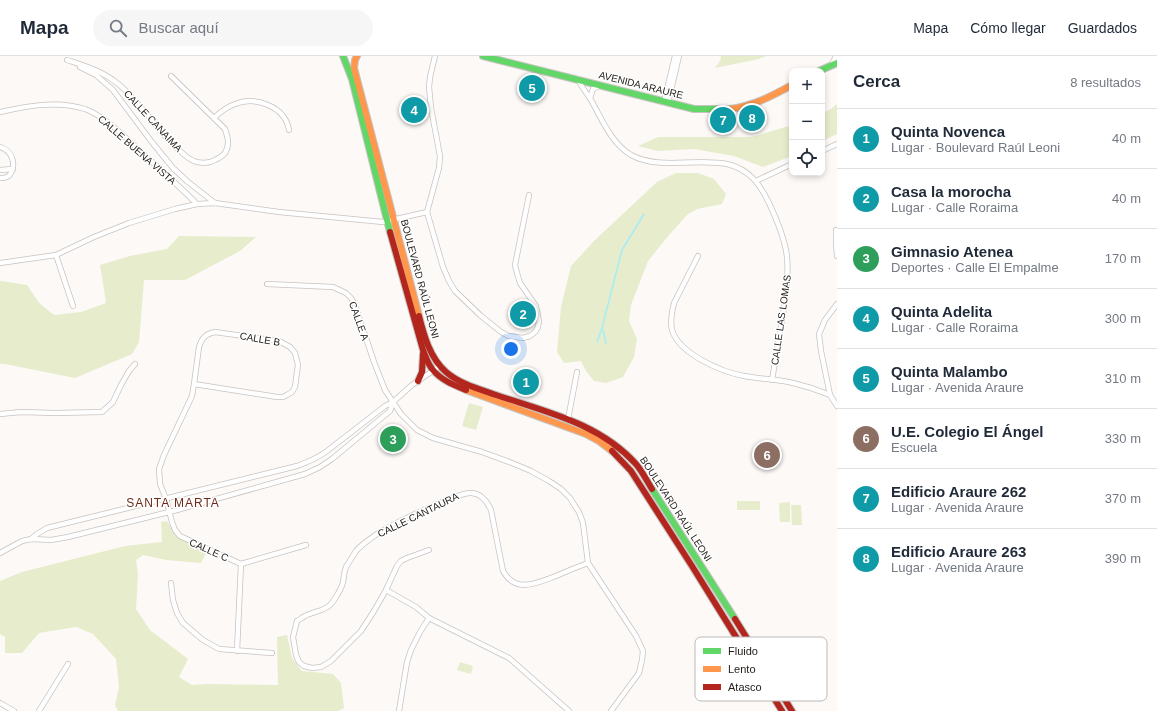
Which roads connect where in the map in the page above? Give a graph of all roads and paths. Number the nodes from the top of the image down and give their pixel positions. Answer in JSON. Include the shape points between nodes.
{"nodes":[{"id":1,"x":61,"y":56,"type":"edge"},
{"id":2,"x":343,"y":56,"type":"edge"},
{"id":3,"x":357,"y":56,"type":"edge"},
{"id":4,"x":434,"y":56,"type":"edge"},
{"id":5,"x":483,"y":56,"type":"edge"},
{"id":6,"x":675,"y":56,"type":"edge"},
{"id":7,"x":679,"y":56,"type":"edge"},
{"id":8,"x":836,"y":56,"type":"edge"},
{"id":9,"x":67,"y":60,"type":"junction"},
{"id":10,"x":834,"y":64,"type":"edge"},
{"id":11,"x":171,"y":76,"type":"dead end"},
{"id":12,"x":578,"y":80,"type":"junction"},
{"id":13,"x":600,"y":85,"type":"junction"},
{"id":14,"x":789,"y":87,"type":"edge"},
{"id":15,"x":590,"y":98,"type":"junction"},
{"id":16,"x":666,"y":102,"type":"junction"},
{"id":17,"x":0,"y":112,"type":"edge"},
{"id":18,"x":214,"y":118,"type":"junction"},
{"id":19,"x":289,"y":130,"type":"dead end"},
{"id":20,"x":837,"y":144,"type":"edge"},
{"id":21,"x":0,"y":147,"type":"edge"},
{"id":22,"x":825,"y":150,"type":"edge"},
{"id":23,"x":789,"y":165,"type":"edge"},
{"id":24,"x":13,"y":169,"type":"junction"},
{"id":25,"x":0,"y":170,"type":"edge"},
{"id":26,"x":0,"y":178,"type":"edge"},
{"id":27,"x":756,"y":181,"type":"junction"},
{"id":28,"x":529,"y":195,"type":"dead end"},
{"id":29,"x":215,"y":203,"type":"junction"},
{"id":30,"x":197,"y":204,"type":"junction"},
{"id":31,"x":427,"y":212,"type":"junction"},
{"id":32,"x":390,"y":220,"type":"junction"},
{"id":33,"x":836,"y":230,"type":"edge"},
{"id":34,"x":56,"y":255,"type":"junction"},
{"id":35,"x":698,"y":256,"type":"dead end"},
{"id":36,"x":837,"y":256,"type":"edge"},
{"id":37,"x":0,"y":263,"type":"edge"},
{"id":38,"x":267,"y":284,"type":"dead end"},
{"id":39,"x":837,"y":304,"type":"edge"},
{"id":40,"x":73,"y":306,"type":"dead end"},
{"id":41,"x":423,"y":350,"type":"junction"},
{"id":42,"x":135,"y":364,"type":"dead end"},
{"id":43,"x":440,"y":366,"type":"junction"},
{"id":44,"x":434,"y":371,"type":"junction"},
{"id":45,"x":577,"y":372,"type":"dead end"},
{"id":46,"x":772,"y":380,"type":"junction"},
{"id":47,"x":418,"y":381,"type":"junction"},
{"id":48,"x":194,"y":384,"type":"junction"},
{"id":49,"x":830,"y":396,"type":"junction"},
{"id":50,"x":393,"y":402,"type":"junction"},
{"id":51,"x":837,"y":406,"type":"edge"},
{"id":52,"x":0,"y":414,"type":"edge"},
{"id":53,"x":568,"y":419,"type":"junction"},
{"id":54,"x":166,"y":499,"type":"junction"},
{"id":55,"x":169,"y":512,"type":"junction"},
{"id":56,"x":31,"y":539,"type":"junction"},
{"id":57,"x":306,"y":545,"type":"dead end"},
{"id":58,"x":429,"y":550,"type":"dead end"},
{"id":59,"x":0,"y":553,"type":"edge"},
{"id":60,"x":588,"y":562,"type":"junction"},
{"id":61,"x":241,"y":564,"type":"junction"},
{"id":62,"x":171,"y":583,"type":"dead end"},
{"id":63,"x":386,"y":590,"type":"junction"},
{"id":64,"x":429,"y":618,"type":"junction"},
{"id":65,"x":736,"y":637,"type":"edge"},
{"id":66,"x":747,"y":637,"type":"edge"},
{"id":67,"x":237,"y":651,"type":"junction"},
{"id":68,"x":272,"y":653,"type":"dead end"},
{"id":69,"x":68,"y":664,"type":"dead end"},
{"id":70,"x":776,"y":701,"type":"edge"},
{"id":71,"x":786,"y":701,"type":"edge"},
{"id":72,"x":0,"y":703,"type":"edge"},
{"id":73,"x":14,"y":711,"type":"edge"},
{"id":74,"x":39,"y":711,"type":"edge"},
{"id":75,"x":399,"y":711,"type":"edge"},
{"id":76,"x":569,"y":711,"type":"edge"},
{"id":77,"x":612,"y":711,"type":"edge"},
{"id":78,"x":782,"y":711,"type":"edge"},
{"id":79,"x":792,"y":711,"type":"edge"}],
"edges":[{"from":1,"to":9,"type":"street"},
{"from":2,"to":32,"type":"street","name":"BOULEVARD RAÚL LEONI","via":[[352,78]]},
{"from":3,"to":32,"type":"street","name":"BOULEVARD RAÚL LEONI","via":[[354,68]]},
{"from":4,"to":31,"type":"street","via":[[429,87],[440,156]]},
{"from":5,"to":12,"type":"street","name":"AVENIDA ARAURE"},
{"from":6,"to":16,"type":"street"},
{"from":7,"to":16,"type":"street"},
{"from":8,"to":10,"type":"street"},
{"from":9,"to":18,"type":"street","name":"CALLE CANAIMA","via":[[97,70],[118,83],[169,140],[194,161],[211,162],[219,159],[229,144],[225,129]]},
{"from":9,"to":29,"type":"street","via":[[96,75],[113,90],[173,168]]},
{"from":11,"to":18,"type":"street","name":"CALLE CANAIMA"},
{"from":12,"to":13,"type":"street","name":"AVENIDA ARAURE"},
{"from":12,"to":15,"type":"street","name":"CALLE LAS LOMAS"},
{"from":13,"to":15,"type":"street","via":[[593,89]]},
{"from":13,"to":16,"type":"street","name":"AVENIDA ARAURE"},
{"from":14,"to":16,"type":"street","name":"AVENIDA ARAURE","via":[[758,102],[736,107],[700,109]]},
{"from":15,"to":27,"type":"street","name":"CALLE LAS LOMAS","via":[[613,137],[630,154],[646,161],[710,162],[729,165],[745,171]]},
{"from":17,"to":30,"type":"street","name":"CALLE BUENA VISTA","via":[[53,104],[90,111],[123,135]]},
{"from":18,"to":19,"type":"street","via":[[233,104],[254,101],[275,108],[288,123]]},
{"from":20,"to":22,"type":"street"},
{"from":21,"to":24,"type":"street","via":[[12,156]]},
{"from":23,"to":27,"type":"street"},
{"from":24,"to":25,"type":"street"},
{"from":24,"to":26,"type":"street","via":[[9,176]]},
{"from":27,"to":46,"type":"street","name":"CALLE LAS LOMAS","via":[[782,233],[787,256],[788,279]]},
{"from":28,"to":31,"type":"street","via":[[515,265],[520,282],[536,306],[539,321],[535,332],[523,338],[501,332],[456,291],[443,267]]},
{"from":29,"to":30,"type":"street"},
{"from":29,"to":32,"type":"street","via":[[279,212],[383,222]]},
{"from":30,"to":34,"type":"street","via":[[129,223]]},
{"from":31,"to":32,"type":"street"},
{"from":32,"to":41,"type":"street","name":"BOULEVARD RAÚL LEONI"},
{"from":32,"to":43,"type":"street","name":"BOULEVARD RAÚL LEONI","via":[[428,347]]},
{"from":33,"to":36,"type":"street"},
{"from":34,"to":37,"type":"street"},
{"from":34,"to":40,"type":"street"},
{"from":35,"to":46,"type":"street","via":[[672,311],[672,330],[677,340],[705,362],[723,370]]},
{"from":38,"to":50,"type":"street","name":"CALLE A","via":[[333,287],[346,293],[355,305],[384,390]]},
{"from":39,"to":49,"type":"street","via":[[824,320],[819,334]]},
{"from":41,"to":44,"type":"street","name":"BOULEVARD RAÚL LEONI"},
{"from":41,"to":47,"type":"street","via":[[423,366]]},
{"from":42,"to":52,"type":"street","via":[[113,402],[102,412]]},
{"from":43,"to":44,"type":"street"},
{"from":43,"to":53,"type":"street","name":"BOULEVARD RAÚL LEONI","via":[[469,386]]},
{"from":44,"to":47,"type":"street"},
{"from":44,"to":65,"type":"street","name":"BOULEVARD RAÚL LEONI","via":[[444,380],[468,391],[586,434],[599,441],[623,462]]},
{"from":45,"to":53,"type":"street"},
{"from":46,"to":49,"type":"street","via":[[810,387]]},
{"from":47,"to":50,"type":"street"},
{"from":48,"to":48,"type":"street","name":"CALLE B","via":[[283,397],[295,388],[297,358],[290,347],[279,341],[221,332],[210,333],[203,338],[199,347]]},
{"from":48,"to":54,"type":"street","name":"CALLE B","via":[[192,396],[160,463],[160,484]]},
{"from":49,"to":51,"type":"street"},
{"from":50,"to":54,"type":"street","via":[[320,457],[297,466]]},
{"from":50,"to":55,"type":"street","via":[[390,411],[320,467],[297,476]]},
{"from":50,"to":60,"type":"street","name":"CALLE A","via":[[401,414],[424,435],[512,463],[561,489],[579,512],[585,533]]},
{"from":53,"to":66,"type":"street","name":"BOULEVARD RAÚL LEONI","via":[[607,438],[637,465]]},
{"from":54,"to":55,"type":"street","name":"CALLE C"},
{"from":54,"to":56,"type":"street","via":[[47,528]]},
{"from":55,"to":56,"type":"street","via":[[68,537],[51,540]]},
{"from":55,"to":61,"type":"street","name":"CALLE C","via":[[175,530],[180,536]]},
{"from":56,"to":59,"type":"street"},
{"from":57,"to":61,"type":"street","name":"CALLE C"},
{"from":58,"to":63,"type":"street","via":[[401,561]]},
{"from":60,"to":63,"type":"street","name":"CALLE CANTAURA","via":[[531,585],[512,582],[503,571],[491,510],[486,500],[471,492],[462,494],[440,502],[364,543],[346,567],[340,590],[329,606],[297,621],[293,637],[299,662],[312,668],[321,667],[331,661],[361,631]]},
{"from":60,"to":77,"type":"street","via":[[643,651],[639,673]]},
{"from":61,"to":67,"type":"street","name":"CALLE C"},
{"from":62,"to":67,"type":"street","via":[[173,600],[183,623],[203,640],[219,648]]},
{"from":63,"to":64,"type":"street","via":[[416,607]]},
{"from":64,"to":75,"type":"street","via":[[407,662]]},
{"from":64,"to":76,"type":"street","via":[[509,658]]},
{"from":67,"to":68,"type":"street"},
{"from":69,"to":74,"type":"street"},
{"from":70,"to":78,"type":"street","name":"BOULEVARD RAÚL LEONI"},
{"from":71,"to":79,"type":"street","name":"BOULEVARD RAÚL LEONI"},
{"from":72,"to":73,"type":"street"}]}
